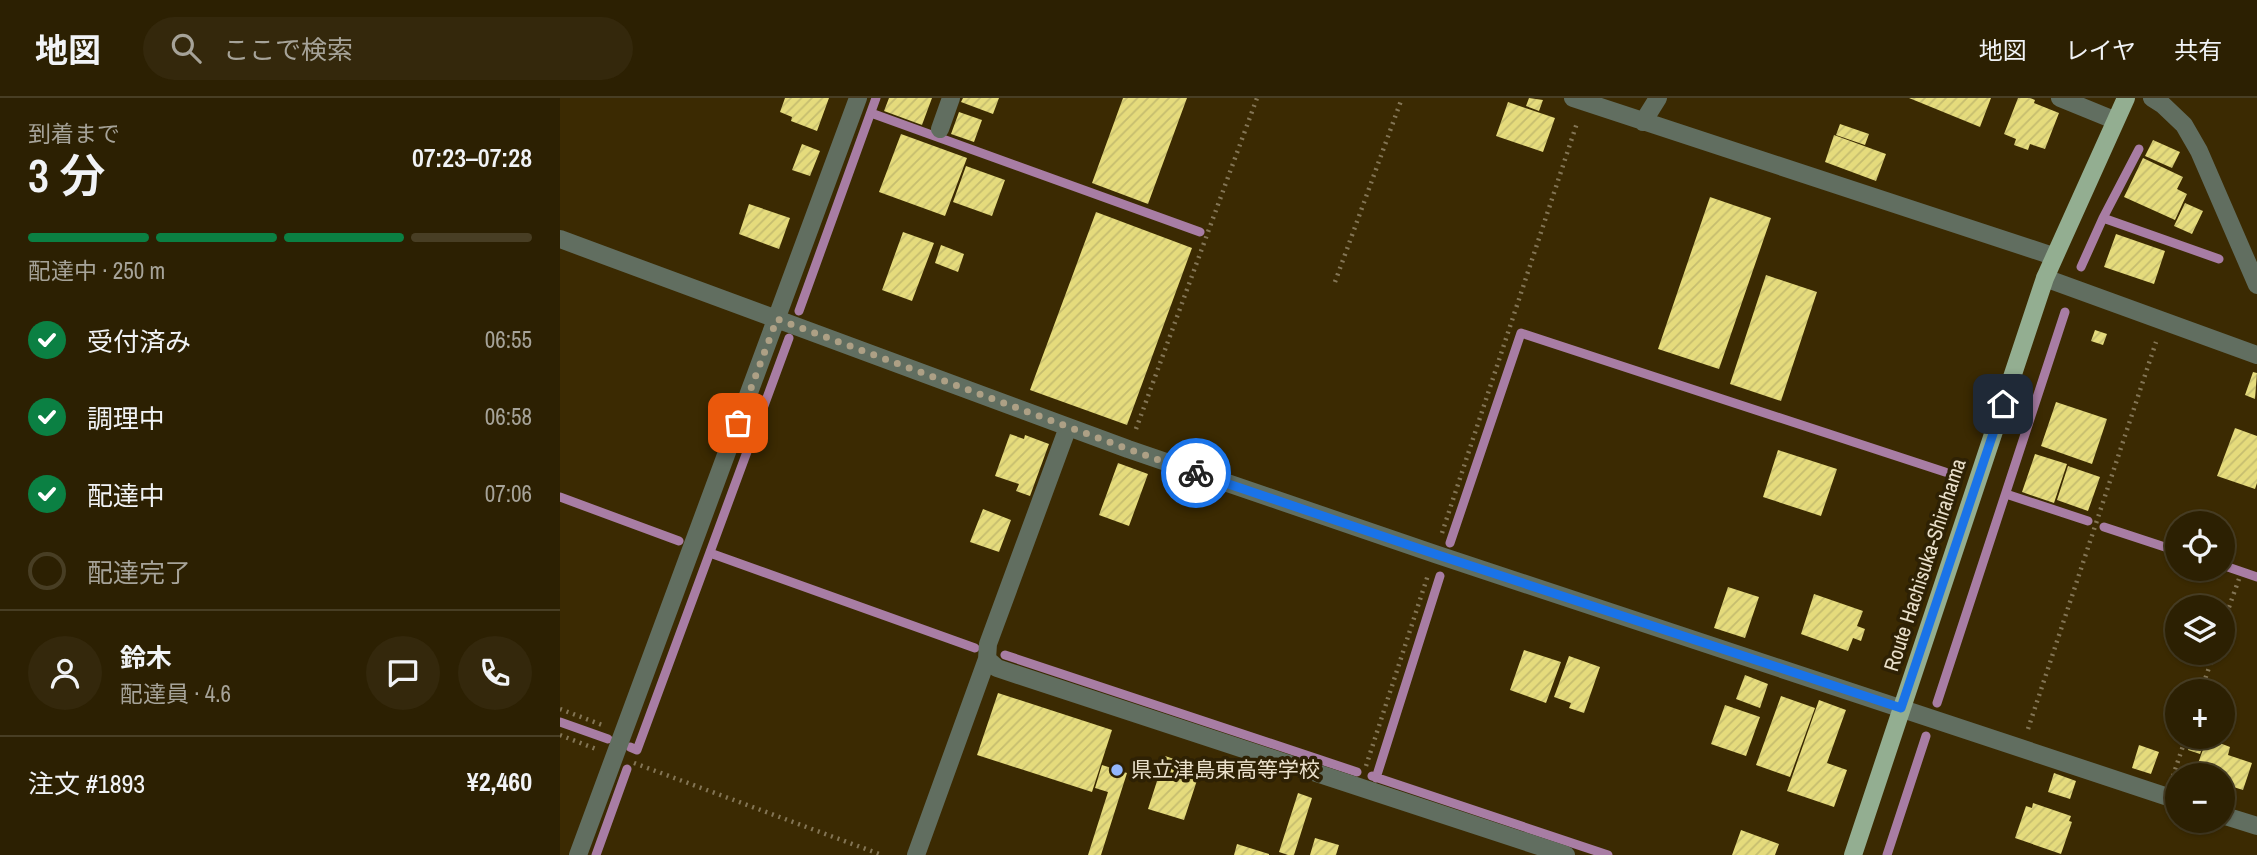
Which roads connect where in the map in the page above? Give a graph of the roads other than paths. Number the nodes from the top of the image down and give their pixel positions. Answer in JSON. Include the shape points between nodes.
{"nodes":[{"id":1,"x":858,"y":98,"type":"edge"},
{"id":2,"x":951,"y":98,"type":"edge"},
{"id":3,"x":1658,"y":98,"type":"edge"},
{"id":4,"x":2060,"y":98,"type":"edge"},
{"id":5,"x":2126,"y":98,"type":"edge"},
{"id":6,"x":2152,"y":98,"type":"edge"},
{"id":7,"x":1578,"y":100,"type":"edge"},
{"id":8,"x":2114,"y":120,"type":"junction"},
{"id":9,"x":1643,"y":122,"type":"junction"},
{"id":10,"x":940,"y":129,"type":"dead end"},
{"id":11,"x":560,"y":239,"type":"edge"},
{"id":12,"x":2053,"y":256,"type":"junction"},
{"id":13,"x":2251,"y":262,"type":"edge"},
{"id":14,"x":2045,"y":278,"type":"junction"},
{"id":15,"x":2257,"y":285,"type":"edge"},
{"id":16,"x":777,"y":319,"type":"junction"},
{"id":17,"x":2257,"y":355,"type":"edge"},
{"id":18,"x":1068,"y":427,"type":"junction"},
{"id":19,"x":987,"y":659,"type":"junction"},
{"id":20,"x":1901,"y":708,"type":"junction"},
{"id":21,"x":2165,"y":796,"type":"edge"},
{"id":22,"x":2235,"y":819,"type":"edge"},
{"id":23,"x":2257,"y":826,"type":"edge"},
{"id":24,"x":578,"y":855,"type":"edge"},
{"id":25,"x":916,"y":855,"type":"edge"},
{"id":26,"x":1566,"y":855,"type":"edge"},
{"id":27,"x":1853,"y":855,"type":"edge"}],
"edges":[{"from":1,"to":16,"type":"street"},
{"from":2,"to":10,"type":"street"},
{"from":3,"to":9,"type":"street"},
{"from":4,"to":8,"type":"street"},
{"from":5,"to":8,"type":"main road","name":"Route Hachisuka-Shirahama"},
{"from":6,"to":13,"type":"street","via":[[2184,125]]},
{"from":7,"to":9,"type":"street"},
{"from":8,"to":12,"type":"main road","name":"Route Hachisuka-Shirahama"},
{"from":9,"to":12,"type":"street"},
{"from":11,"to":16,"type":"street"},
{"from":12,"to":14,"type":"main road","name":"Route Hachisuka-Shirahama"},
{"from":13,"to":15,"type":"street"},
{"from":14,"to":17,"type":"street"},
{"from":14,"to":20,"type":"main road","name":"Route Hachisuka-Shirahama"},
{"from":16,"to":18,"type":"street"},
{"from":16,"to":24,"type":"street"},
{"from":18,"to":19,"type":"street","via":[[988,644]]},
{"from":18,"to":20,"type":"street"},
{"from":19,"to":25,"type":"street"},
{"from":19,"to":26,"type":"street","via":[[997,668]]},
{"from":20,"to":21,"type":"street"},
{"from":20,"to":27,"type":"main road","name":"Route Hachisuka-Shirahama"},
{"from":22,"to":23,"type":"street"}]}
